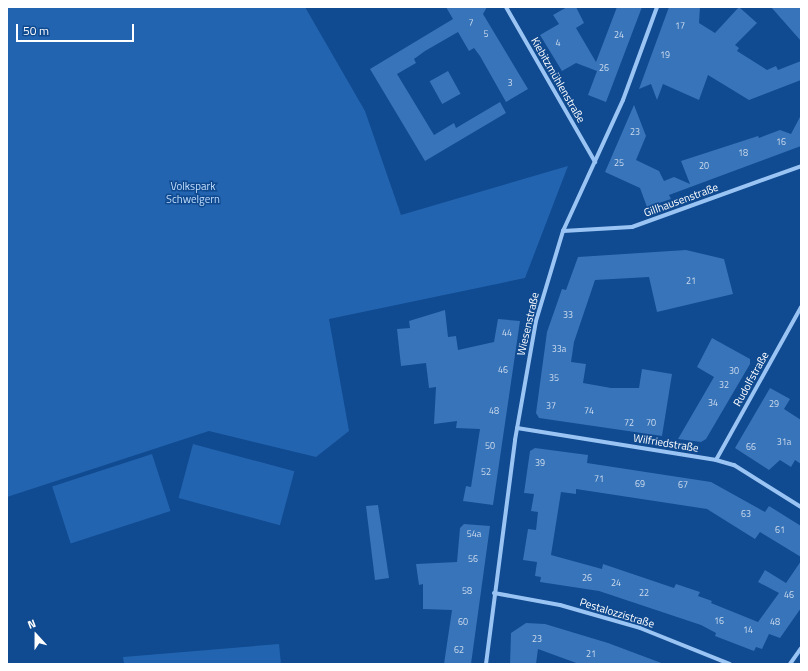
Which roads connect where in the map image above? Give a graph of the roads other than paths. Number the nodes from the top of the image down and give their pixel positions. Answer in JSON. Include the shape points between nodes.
{"nodes":[{"id":1,"x":506,"y":7,"type":"edge"},
{"id":2,"x":657,"y":7,"type":"edge"},
{"id":3,"x":595,"y":162,"type":"junction"},
{"id":4,"x":801,"y":166,"type":"edge"},
{"id":5,"x":563,"y":231,"type":"junction"},
{"id":6,"x":801,"y":307,"type":"edge"},
{"id":7,"x":517,"y":428,"type":"junction"},
{"id":8,"x":716,"y":460,"type":"junction"},
{"id":9,"x":801,"y":508,"type":"edge"},
{"id":10,"x":494,"y":593,"type":"junction"},
{"id":11,"x":801,"y":648,"type":"edge"},
{"id":12,"x":486,"y":664,"type":"edge"},
{"id":13,"x":730,"y":664,"type":"edge"},
{"id":14,"x":790,"y":664,"type":"edge"}],
"edges":[{"from":1,"to":3,"type":"street","name":"Kiebitzmühlenstraße"},
{"from":2,"to":3,"type":"street","name":"Wiesenstraße","via":[[623,100]]},
{"from":3,"to":5,"type":"street","name":"Wiesenstraße"},
{"from":4,"to":5,"type":"street","name":"Gillhausenstraße","via":[[632,227]]},
{"from":5,"to":7,"type":"street","name":"Wiesenstraße","via":[[536,321]]},
{"from":6,"to":8,"type":"street","name":"Rudolfstraße"},
{"from":7,"to":8,"type":"street","name":"Wilfriedstraße"},
{"from":7,"to":10,"type":"street","name":"Wiesenstraße"},
{"from":8,"to":9,"type":"street","name":"Wilfriedstraße","via":[[734,465]]},
{"from":10,"to":12,"type":"street","name":"Wiesenstraße"},
{"from":10,"to":13,"type":"street","name":"Pestalozzistraße","via":[[560,605],[640,628]]},
{"from":11,"to":14,"type":"street"}]}
